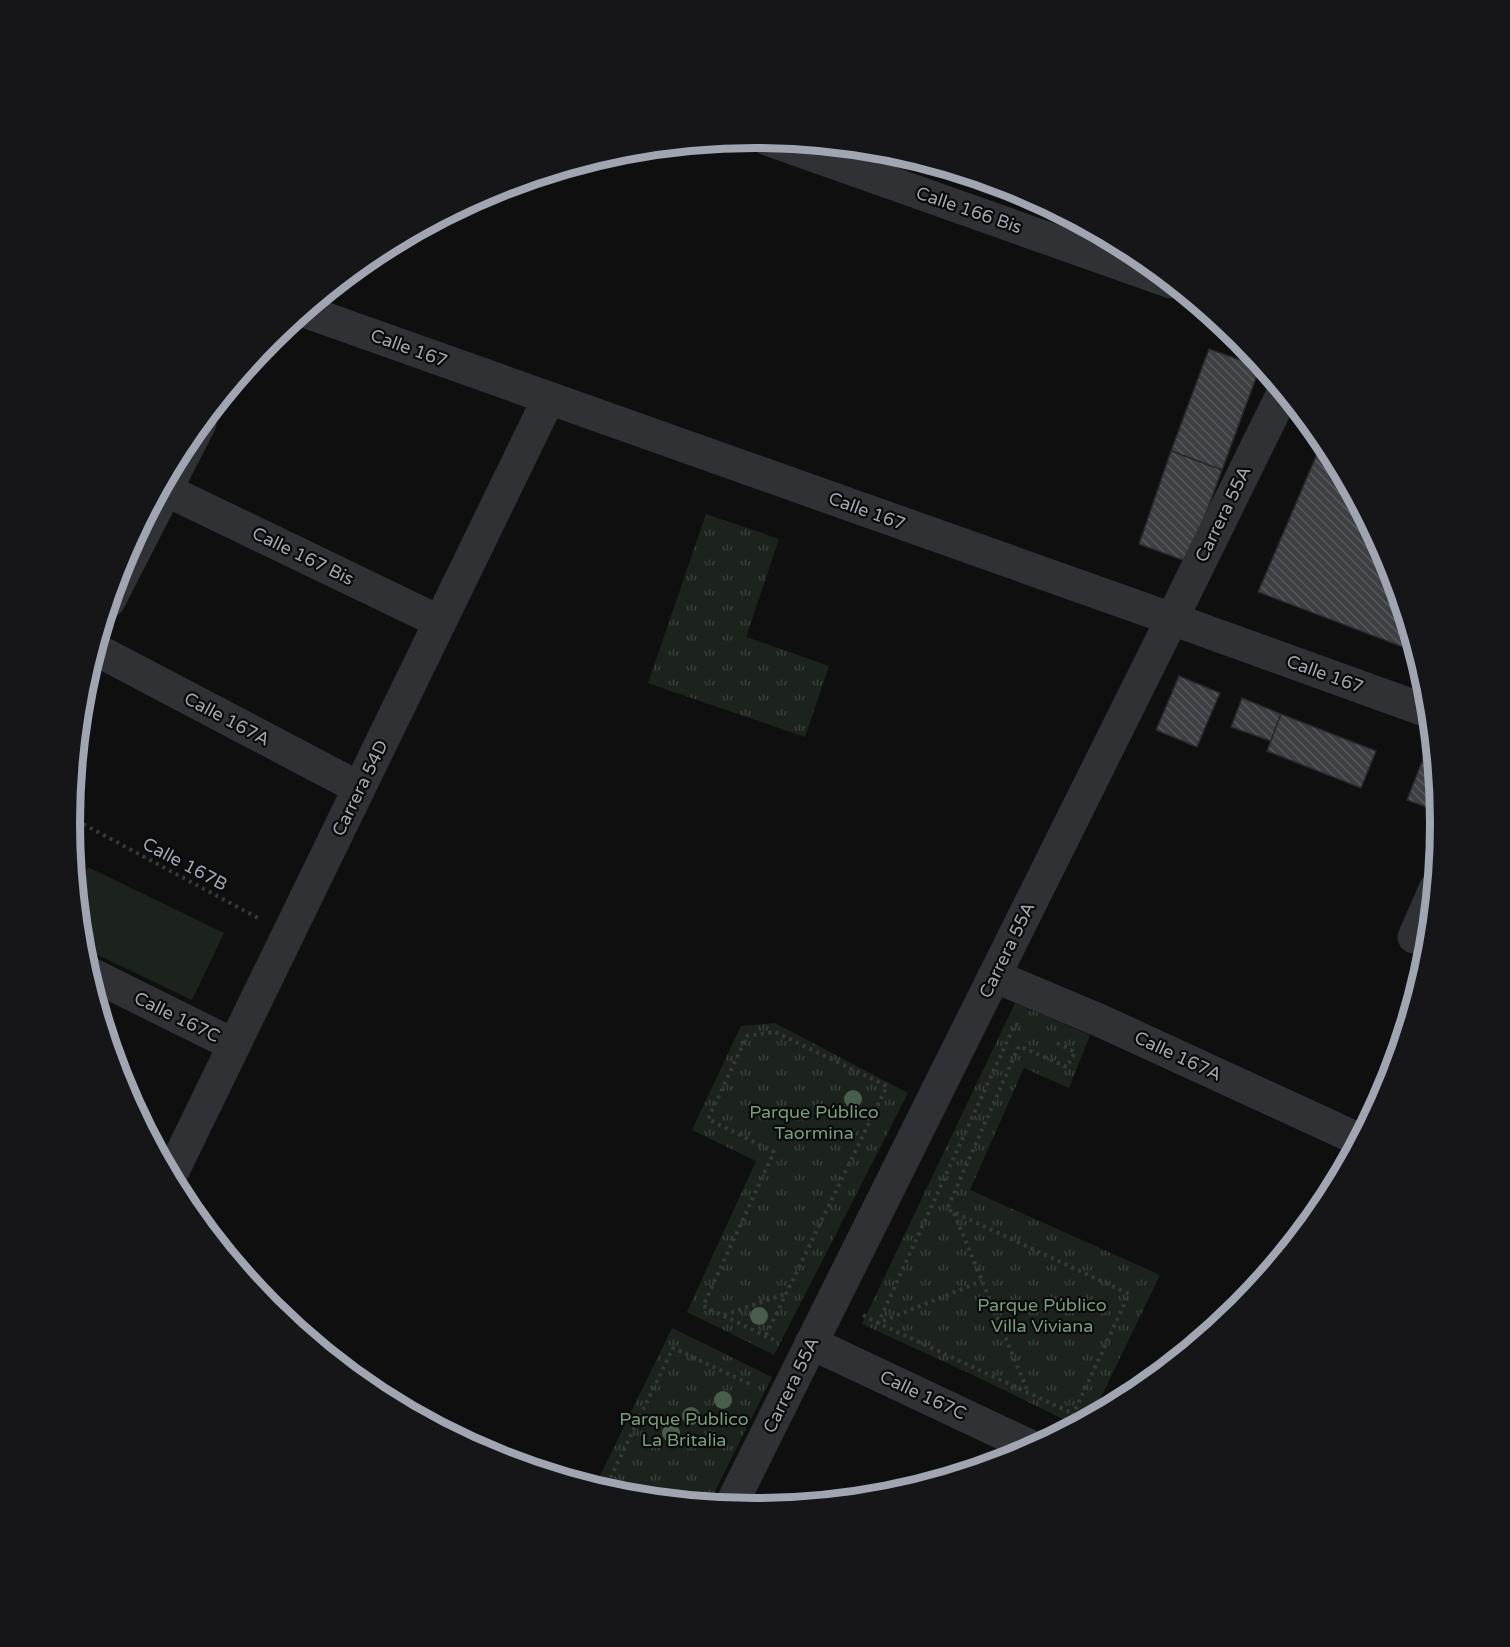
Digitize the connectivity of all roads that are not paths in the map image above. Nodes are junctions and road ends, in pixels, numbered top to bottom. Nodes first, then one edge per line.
1 (795, 149) edge
2 (1145, 273) edge
3 (312, 314) edge
4 (549, 398) junction
5 (1280, 399) edge
6 (168, 490) edge
7 (1172, 619) junction
8 (440, 622) junction
9 (102, 653) edge
10 (1421, 709) edge
11 (359, 788) junction
12 (1425, 910) edge
13 (1414, 937) dead end
14 (994, 976) junction
15 (98, 977) edge
16 (234, 1045) junction
17 (1353, 1137) edge
18 (174, 1168) edge
19 (811, 1343) junction
20 (1024, 1443) edge
21 (734, 1499) edge

1 - 2 street, Calle 166 Bis
3 - 4 street, Calle 167
4 - 7 street, Calle 167
4 - 8 street, Carrera 54D
5 - 7 street, Carrera 55A
6 - 8 street, Calle 167 Bis
7 - 10 street, Calle 167
7 - 14 street, Carrera 55A
8 - 11 street, Carrera 54D
9 - 11 street, Calle 167A
11 - 16 street, Carrera 54D
12 - 13 street
14 - 17 street, Calle 167A
14 - 19 street, Carrera 55A
15 - 16 street, Calle 167C
16 - 18 street, Carrera 54D
19 - 20 street, Calle 167C
19 - 21 street, Carrera 55A

